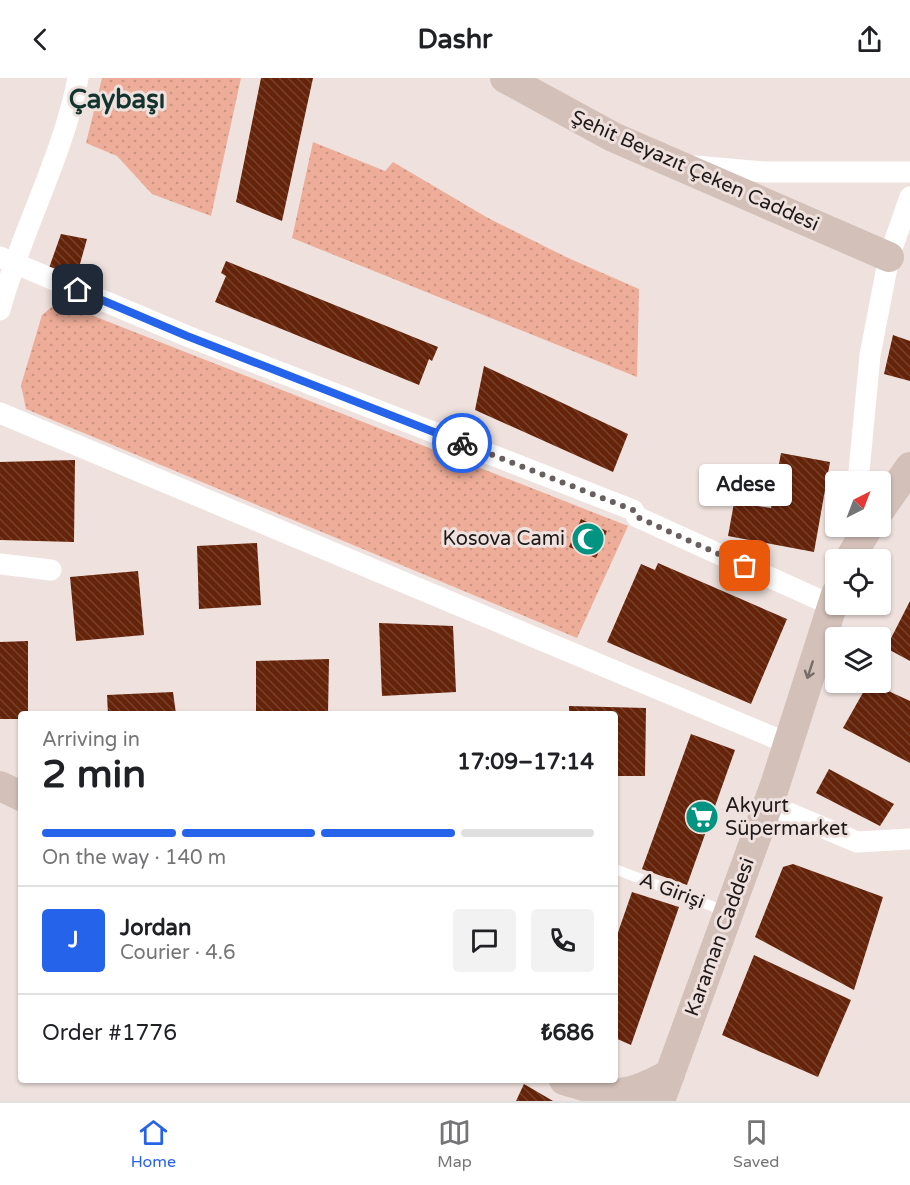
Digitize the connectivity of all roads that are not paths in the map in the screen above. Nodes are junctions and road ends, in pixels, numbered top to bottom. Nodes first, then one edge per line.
1 (78, 78) edge
2 (524, 83) edge
3 (672, 163) junction
4 (910, 172) edge
5 (910, 197) edge
6 (889, 257) junction
7 (6, 260) edge
8 (0, 310) edge
9 (0, 413) edge
10 (910, 467) edge
11 (859, 471) edge
12 (891, 494) edge
13 (0, 564) edge
14 (51, 570) dead end
15 (825, 597) edge
16 (828, 615) edge
17 (787, 743) junction
18 (0, 786) edge
19 (18, 795) edge
20 (768, 804) junction
21 (910, 839) edge
22 (618, 870) edge
23 (728, 913) junction
24 (562, 1083) edge
25 (576, 1083) edge
26 (665, 1088) edge
27 (583, 1101) edge

1 - 7 street
2 - 3 street, Şehit Beyazıt Çeken Caddesi
3 - 4 street
3 - 6 street, Şehit Beyazıt Çeken Caddesi
5 - 6 street
6 - 11 street
7 - 8 street
7 - 15 street
9 - 17 street
10 - 12 street
13 - 14 street
16 -> 17 street, Karaman Caddesi
17 - 20 street, Karaman Caddesi
18 - 19 street
20 - 21 street
20 - 23 street, Karaman Caddesi
22 - 23 lane, A Girişi
23 - 26 street, Karaman Caddesi
24 - 27 street
25 - 26 street

